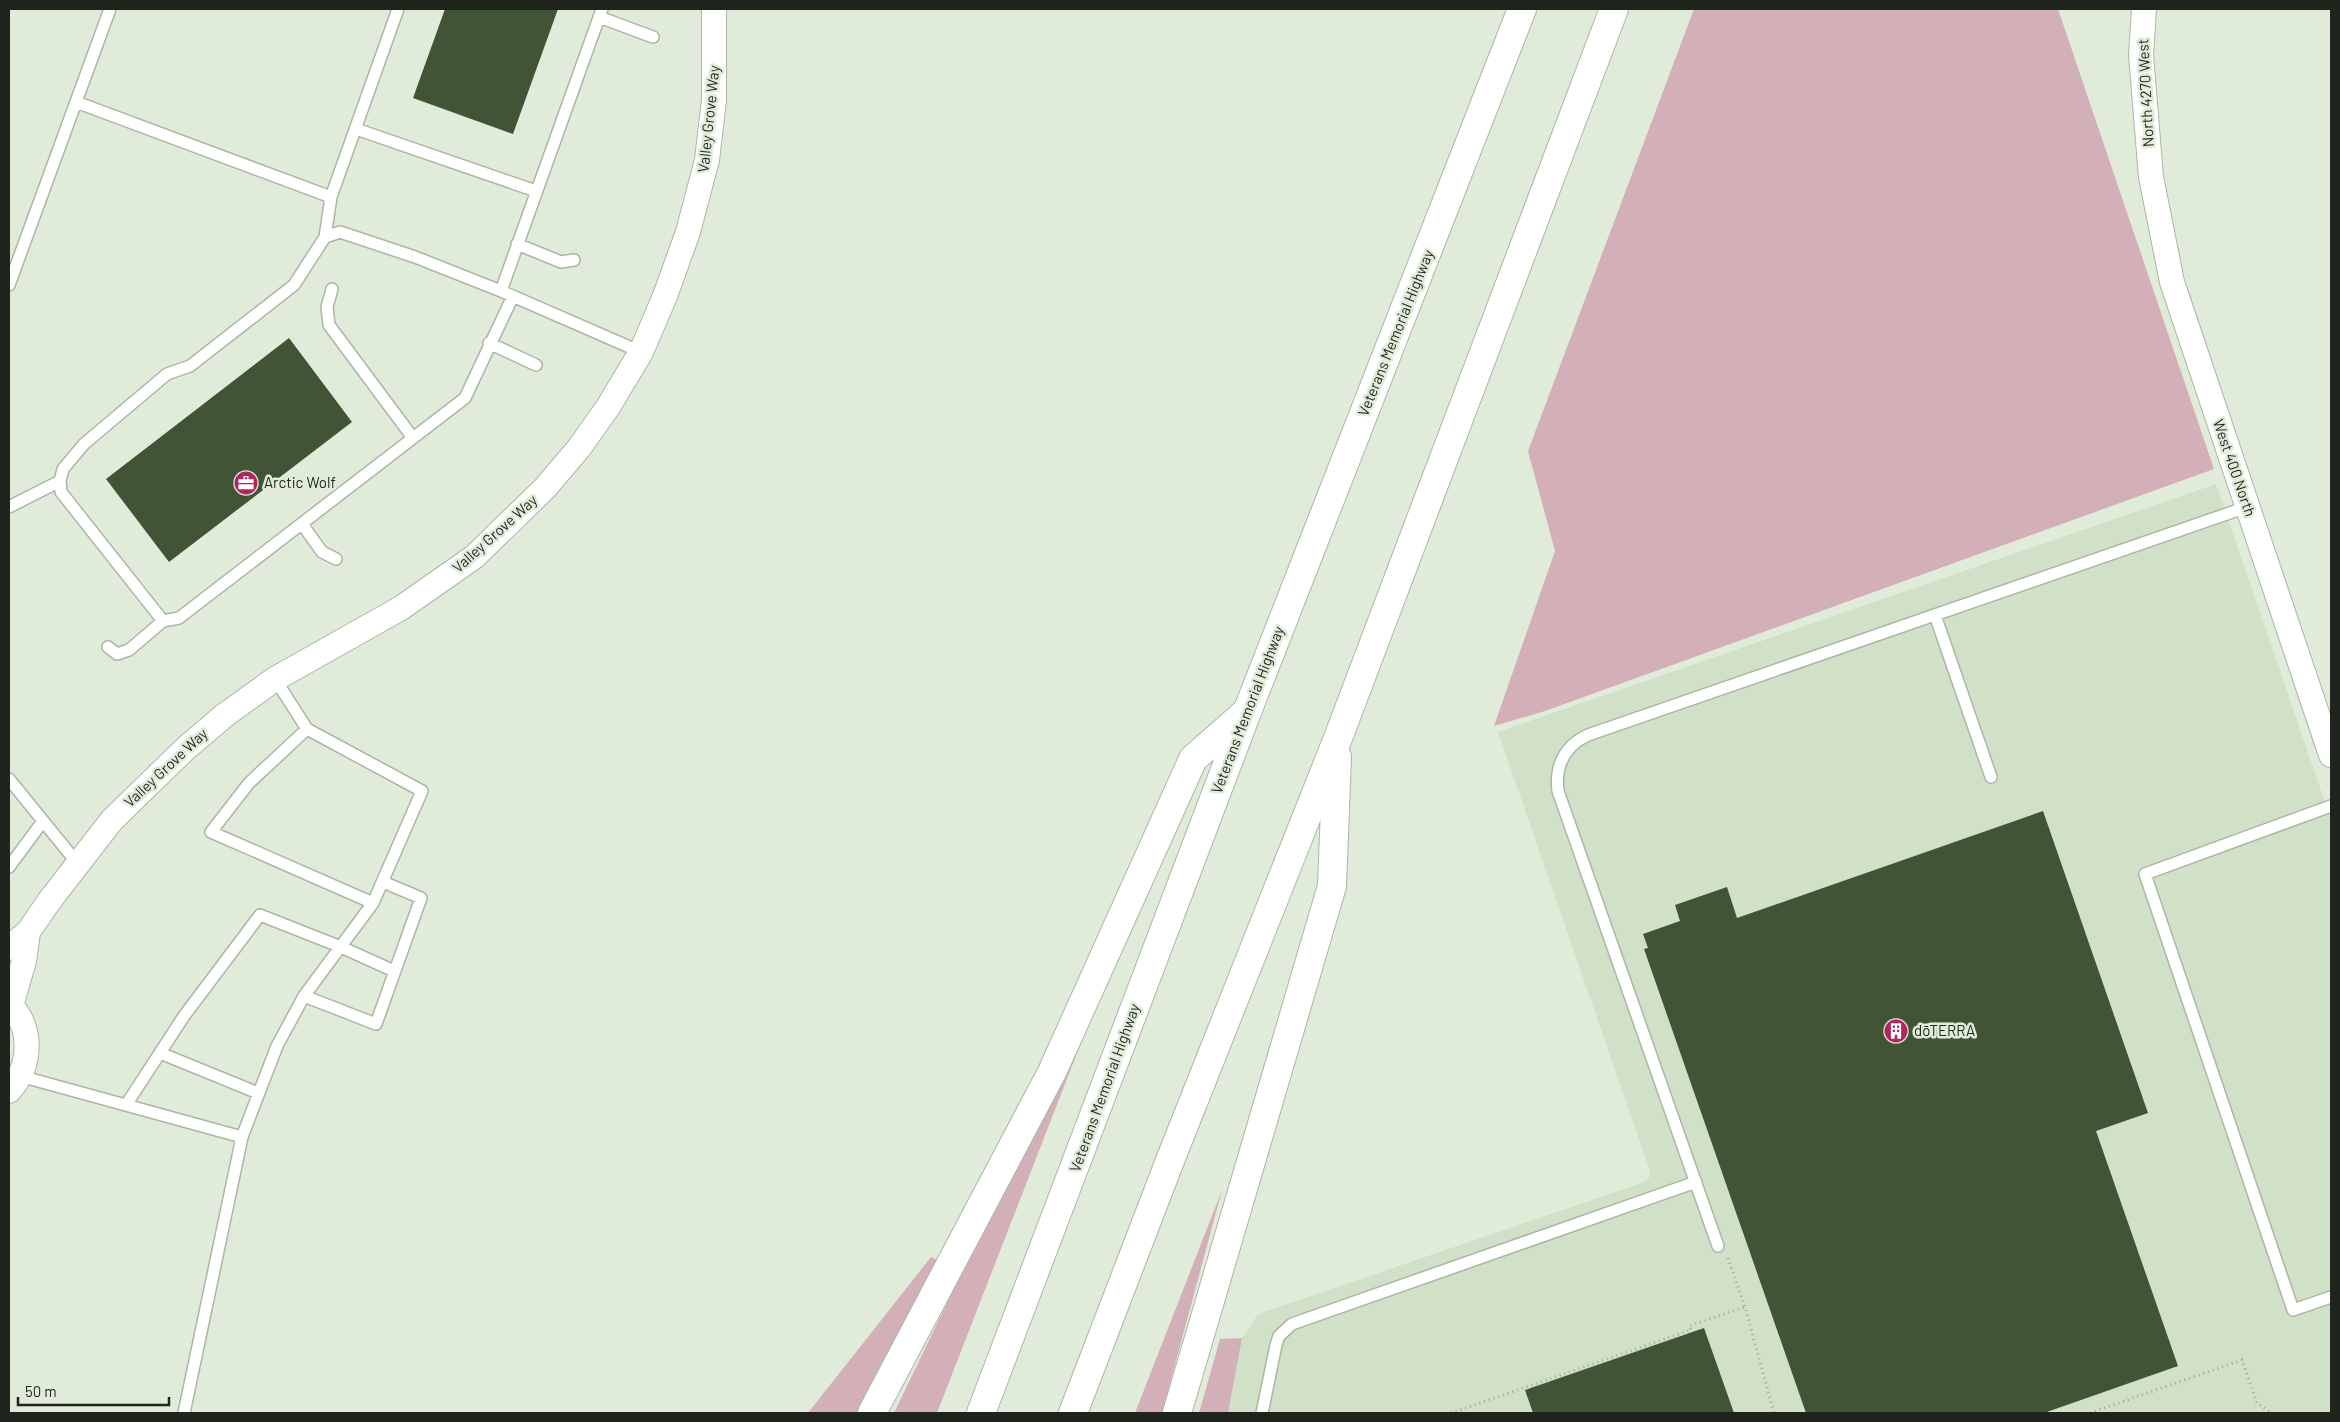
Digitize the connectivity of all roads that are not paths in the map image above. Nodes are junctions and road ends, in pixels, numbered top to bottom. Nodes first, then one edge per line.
1 (110, 9) edge
2 (398, 9) edge
3 (714, 9) edge
4 (1522, 9) edge
5 (1614, 9) edge
6 (2144, 9) edge
7 (600, 13) edge
8 (653, 37) dead end
9 (76, 102) junction
10 (356, 128) junction
11 (2151, 177) joint
12 (536, 190) junction
13 (331, 197) junction
14 (325, 237) junction
15 (517, 244) junction
16 (574, 260) dead end
17 (9, 285) edge
18 (332, 289) dead end
19 (501, 291) junction
20 (513, 296) junction
21 (490, 343) junction
22 (641, 352) junction
23 (536, 364) dead end
24 (413, 438) junction
25 (60, 481) junction
26 (9, 507) edge
27 (2247, 508) junction
28 (302, 524) junction
29 (336, 559) dead end
30 (1935, 615) junction
31 (162, 621) junction
32 (108, 647) dead end
33 (275, 680) junction
34 (1247, 712) junction
35 (307, 729) junction
36 (1338, 738) junction
37 (2331, 755) edge
38 (1991, 777) dead end
39 (9, 779) edge
40 (2331, 806) edge
41 (43, 821) junction
42 (78, 864) junction
43 (9, 867) edge
44 (382, 882) junction
45 (373, 903) junction
46 (28, 932) junction
47 (341, 947) junction
48 (9, 948) edge
49 (394, 971) junction
50 (304, 996) junction
51 (12, 1000) edge
52 (160, 1053) junction
53 (14, 1084) edge
54 (258, 1093) junction
55 (126, 1105) junction
56 (242, 1137) junction
57 (1696, 1182) junction
58 (1718, 1246) road end
59 (2331, 1297) edge
60 (184, 1413) edge
61 (872, 1413) edge
62 (982, 1413) edge
63 (1073, 1413) edge
64 (1177, 1413) edge
65 (1262, 1413) edge

1 - 9 lane
2 - 10 lane
3 - 22 street, Valley Grove Way
4 - 34 highway, Veterans Memorial Highway
5 - 36 highway
6 - 11 street, North 4270 West
7 - 8 lane
7 - 12 lane
9 - 13 lane
9 - 17 lane
10 - 12 lane
10 - 13 lane
11 - 27 street, West 400 North
12 - 15 lane
13 - 14 lane
14 - 19 lane
14 - 25 lane
15 - 16 lane
15 - 19 lane
18 - 24 lane
19 - 20 lane
20 - 21 lane
20 - 22 lane
21 - 23 lane
21 - 24 lane
22 - 33 street, Valley Grove Way
24 - 28 lane
25 - 26 lane
25 - 31 lane
27 - 30 lane
27 - 37 street, West 400 North
28 - 29 lane
28 - 31 lane
30 - 38 lane
30 - 57 lane
31 - 32 lane
33 - 35 lane
33 - 42 street, Valley Grove Way
34 - 61 highway
34 - 62 highway, Veterans Memorial Highway
35 - 44 lane
35 - 45 lane
36 - 63 highway
36 - 64 highway
39 - 41 lane
40 - 59 lane
41 - 42 lane
41 - 43 lane
42 - 46 street, Valley Grove Way
44 - 45 lane
44 - 49 lane
45 - 47 lane
46 - 48 street, Valley Grove Way
46 - 51 street, Valley Grove Way
47 - 49 lane
47 - 50 lane
47 - 52 lane
49 - 50 lane
50 - 54 lane
51 - 53 street
52 - 54 lane
52 - 55 lane
53 - 55 lane
54 - 56 lane
55 - 56 lane
56 - 60 lane
57 - 58 lane
57 - 65 lane

